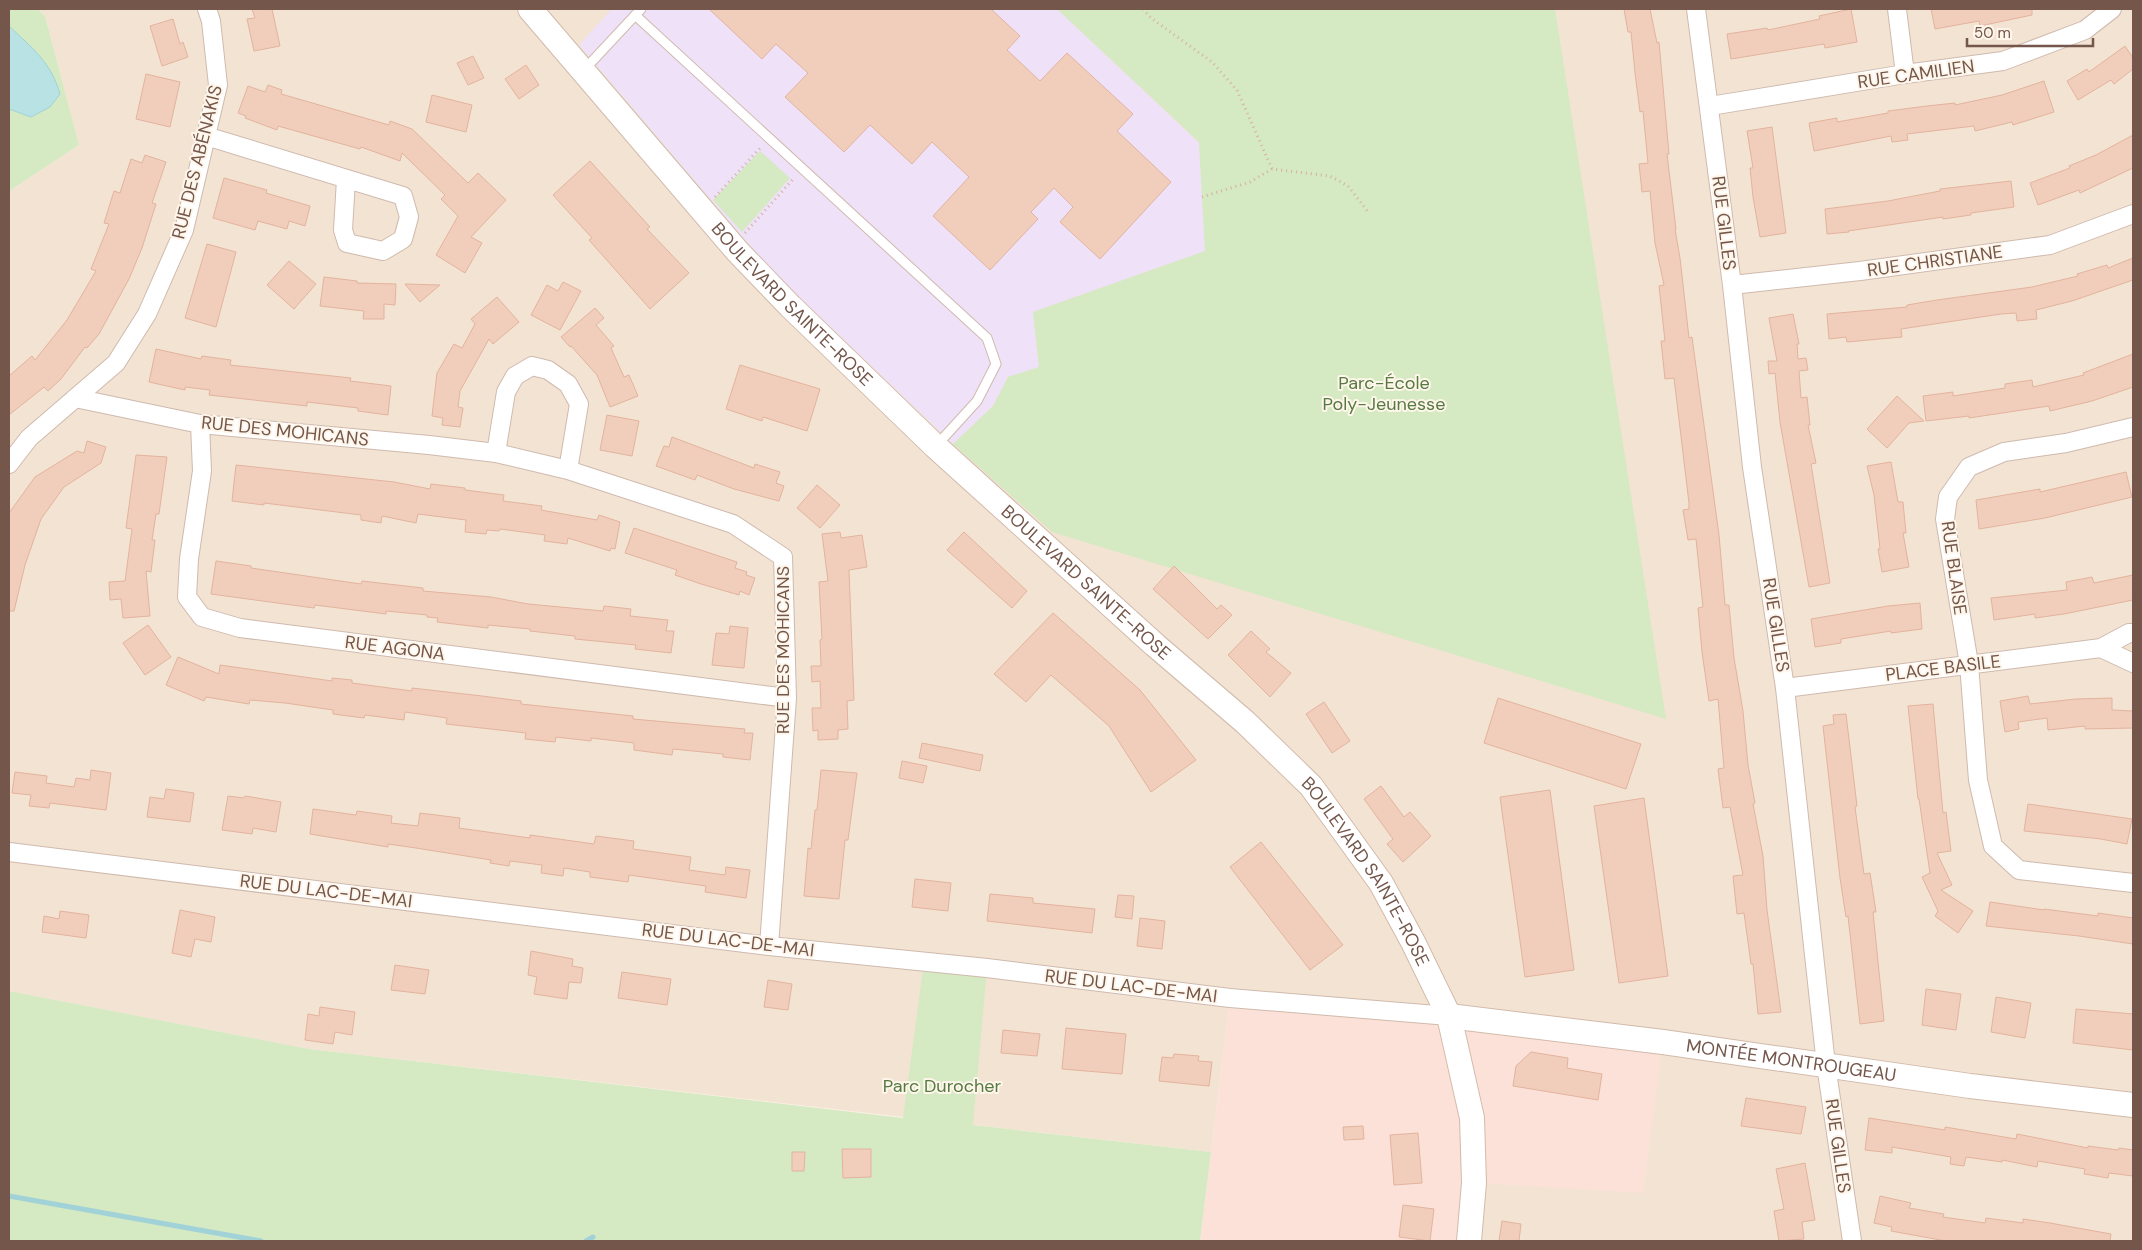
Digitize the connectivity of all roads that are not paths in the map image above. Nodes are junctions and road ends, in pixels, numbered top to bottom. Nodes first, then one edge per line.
1 (207, 9) edge
2 (530, 9) edge
3 (1696, 9) edge
4 (1897, 9) edge
5 (2112, 9) edge
6 (638, 12) edge
7 (583, 71) junction
8 (1905, 74) junction
9 (1710, 106) junction
10 (206, 136) junction
11 (346, 179) junction
12 (2133, 214) edge
13 (1732, 285) junction
14 (75, 398) junction
15 (200, 424) junction
16 (2133, 427) edge
17 (936, 446) junction
18 (496, 453) junction
19 (9, 464) edge
20 (568, 470) junction
21 (2133, 633) edge
22 (2101, 648) junction
23 (2133, 663) edge
24 (1969, 664) junction
25 (1785, 688) junction
26 (787, 698) junction
27 (9, 852) edge
28 (2133, 883) edge
29 (769, 946) junction
30 (1449, 1016) junction
31 (1826, 1065) junction
32 (2133, 1105) edge
33 (1469, 1241) edge
34 (1852, 1241) edge

1 - 10 street, RUE DES ABÉNAKIS
2 - 7 street, BOULEVARD SAINTE-ROSE
3 - 9 street, RUE GILLES
4 - 8 street
5 - 8 street, RUE CAMILIEN
6 - 7 lane
6 - 17 lane
7 - 17 street, BOULEVARD SAINTE-ROSE
8 - 9 street, RUE CAMILIEN
9 - 13 street, RUE GILLES
10 - 11 street
10 - 14 street, RUE DES ABÉNAKIS
11 - 11 street
12 - 13 street, RUE CHRISTIANE
13 - 25 street, RUE GILLES
14 - 15 street, RUE DES MOHICANS
14 - 19 street, RUE DES ABÉNAKIS
15 - 18 street, RUE DES MOHICANS
15 - 26 street, RUE AGONA
16 - 24 street, RUE BLAISE
17 - 30 street, BOULEVARD SAINTE-ROSE
18 - 20 street, RUE DES MOHICANS
18 - 20 street
20 - 26 street, RUE DES MOHICANS
21 - 22 street, PLACE BASILE
22 - 23 street
22 - 24 street, PLACE BASILE
24 - 25 street, PLACE BASILE
24 - 28 street, RUE BLAISE
25 - 31 street, RUE GILLES
26 - 29 street, RUE DES MOHICANS
27 - 29 street, RUE DU LAC-DE-MAI
29 - 30 street, RUE DU LAC-DE-MAI
30 - 31 street, MONTÉE MONTROUGEAU
30 - 33 street, BOULEVARD SAINTE-ROSE
31 - 32 street, MONTÉE MONTROUGEAU
31 - 34 street, RUE GILLES

